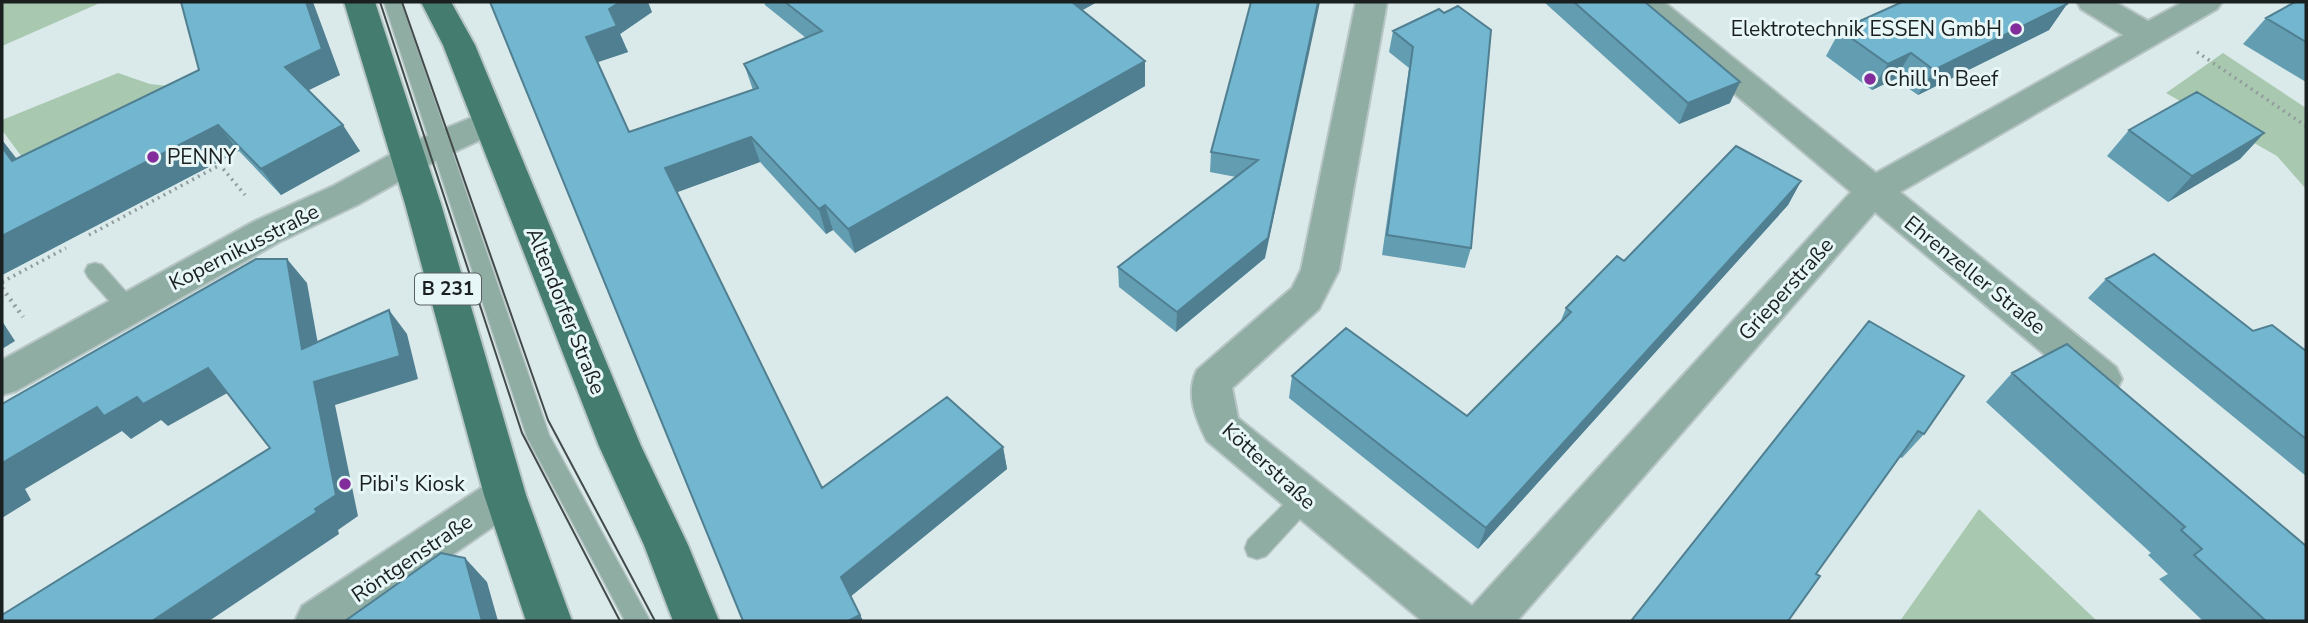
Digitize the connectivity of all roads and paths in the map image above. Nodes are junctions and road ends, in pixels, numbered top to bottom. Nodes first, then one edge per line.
1 (359, 2) edge
2 (392, 2) edge
3 (436, 2) edge
4 (1371, 2) edge
5 (1644, 2) edge
6 (2092, 2) edge
7 (2206, 2) edge
8 (2152, 32) junction
9 (490, 122) junction
10 (2306, 126) edge
11 (425, 151) junction
12 (214, 158) dead end
13 (220, 165) junction
14 (1873, 191) junction
15 (253, 203) dead end
16 (87, 236) dead end
17 (75, 243) dead end
18 (95, 271) dead end
19 (2, 282) edge
20 (2, 288) edge
21 (128, 308) junction
22 (30, 328) dead end
23 (2, 379) edge
24 (2126, 400) edge
25 (505, 495) junction
26 (1304, 499) junction
27 (1257, 548) dead end
28 (318, 621) edge
29 (549, 621) edge
30 (638, 621) edge
31 (696, 621) edge
32 (1456, 621) edge
33 (1488, 621) edge

1 - 11 main road, B 231
2 - 11 lane
3 - 9 main road, Altendorfer Straße
4 - 26 street, Kötterstraße
5 - 14 street, Ehrenzeller Straße
6 - 8 street
7 - 8 street, Grieperstraße
8 - 10 path
8 - 14 street, Grieperstraße
9 - 11 street, Kopernikusstraße
9 - 31 main road, Altendorfer Straße
11 - 21 street, Kopernikusstraße
11 - 25 main road, B 231
11 - 30 lane
12 - 13 path
13 - 15 path
13 - 16 path
14 - 24 street, Ehrenzeller Straße
14 - 33 street, Grieperstraße
17 - 19 path
18 - 21 lane
20 - 22 path
21 - 23 street, Kopernikusstraße
25 - 28 street, Röntgenstraße
25 - 29 main road, B 231
26 - 27 lane
26 - 32 street, Kötterstraße

